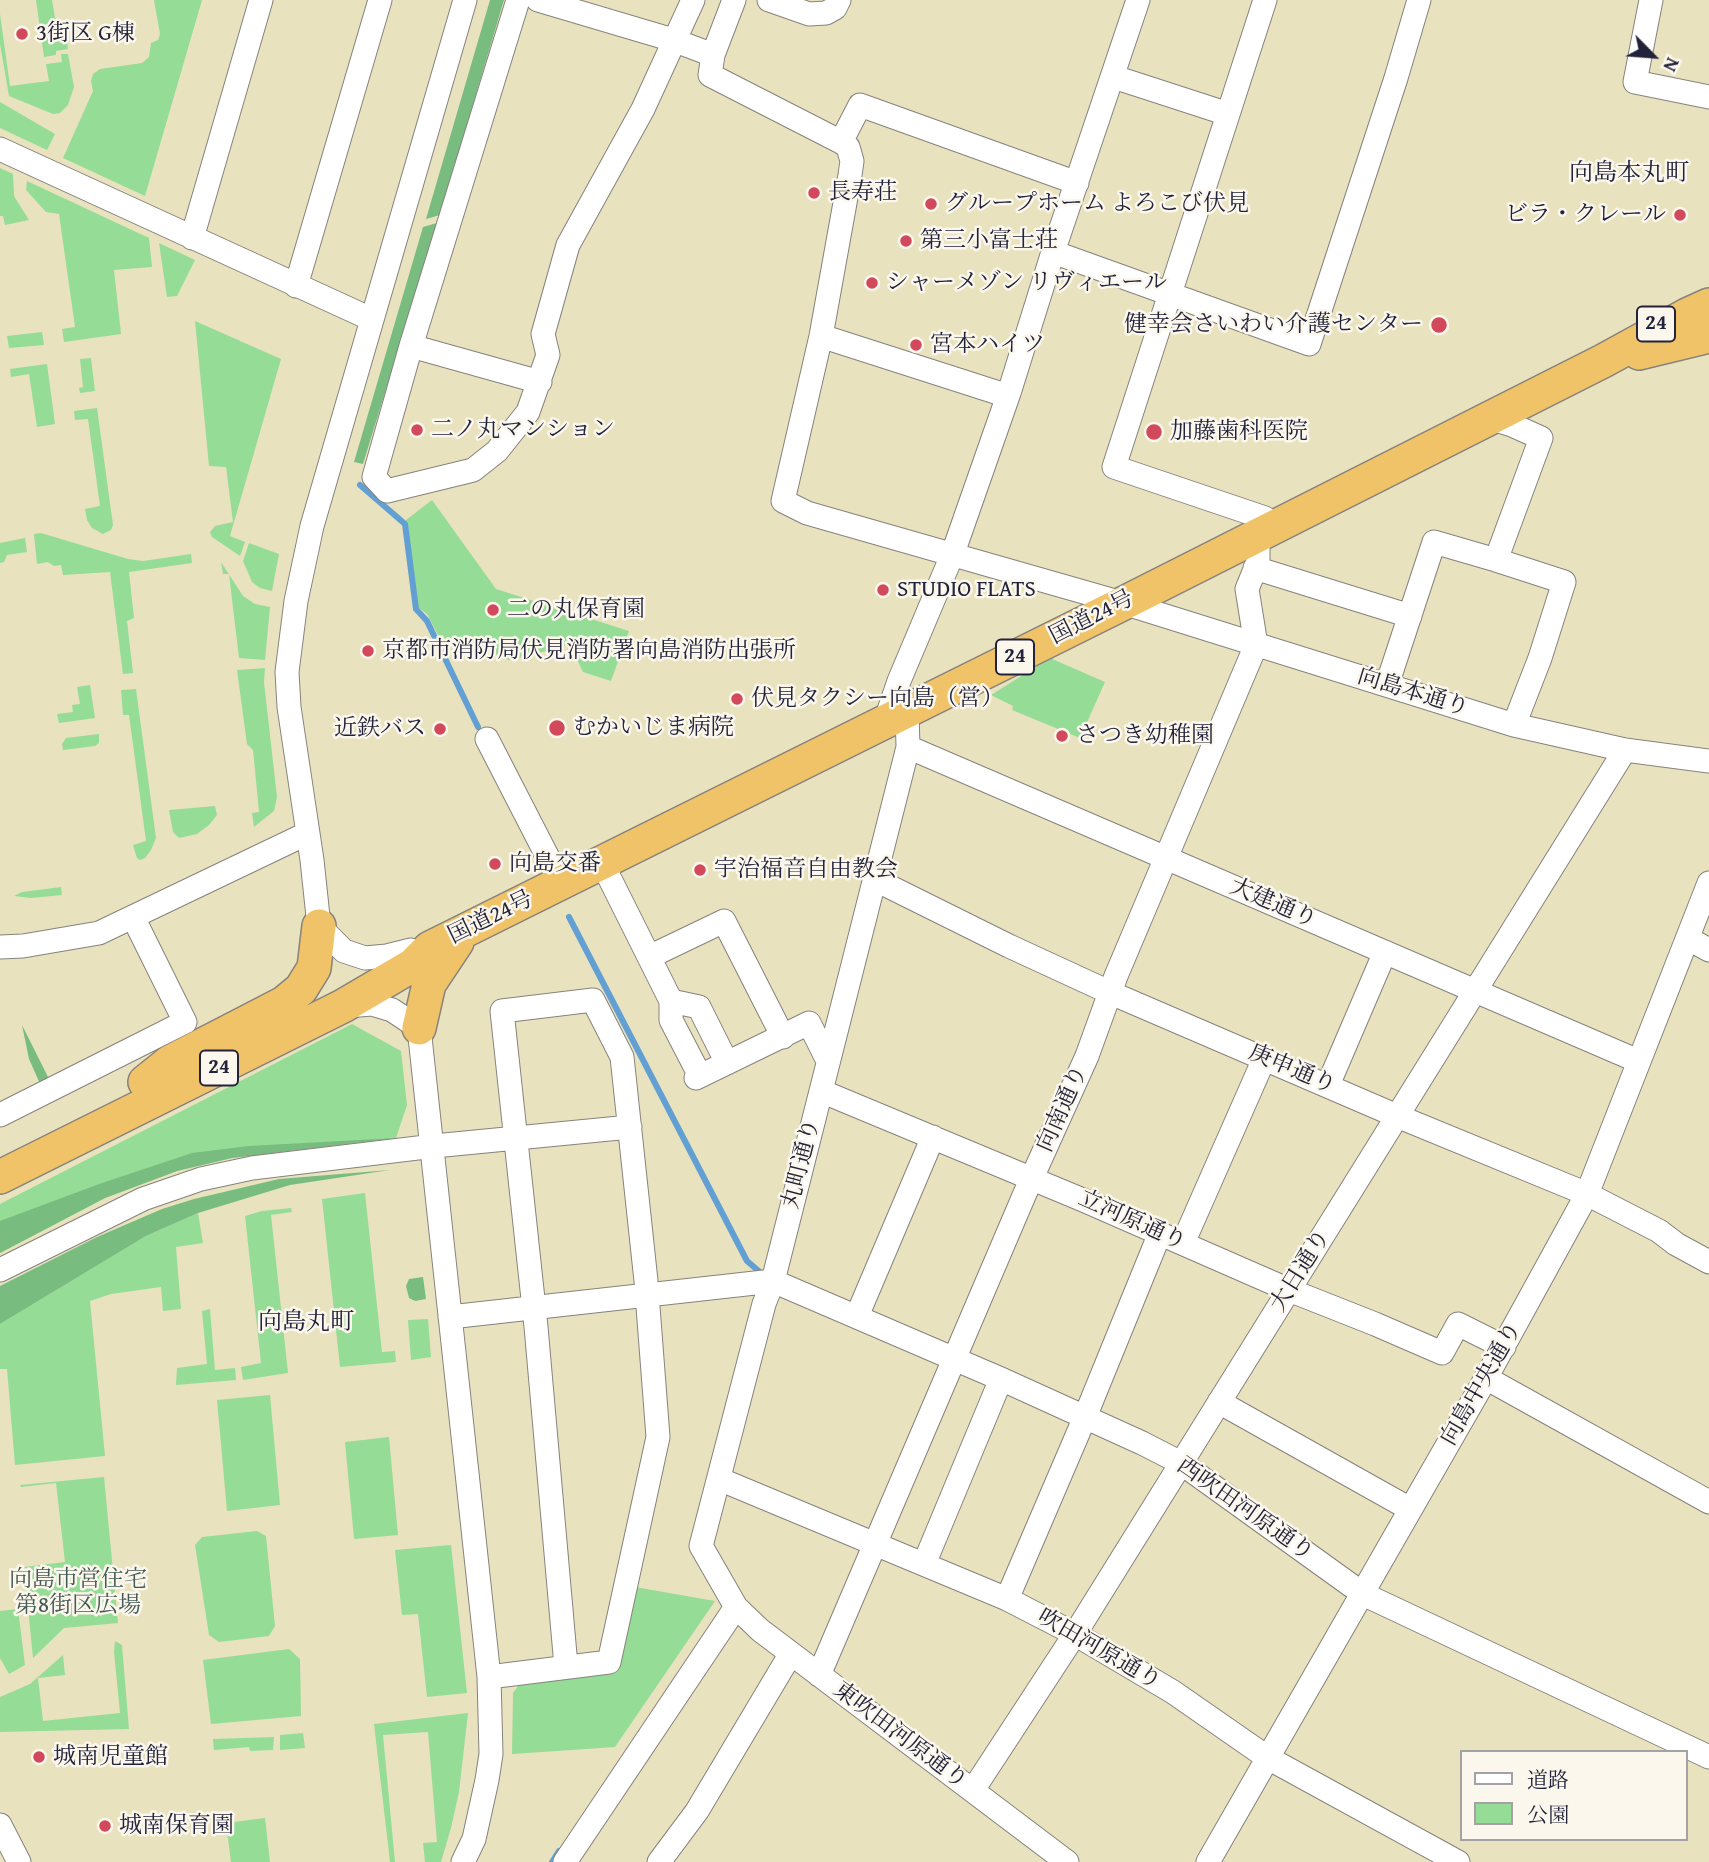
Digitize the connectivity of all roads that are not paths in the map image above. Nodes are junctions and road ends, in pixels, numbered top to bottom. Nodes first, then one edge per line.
1 (261, 0) edge
2 (380, 0) edge
3 (465, 0) edge
4 (518, 0) edge
5 (538, 0) edge
6 (693, 0) edge
7 (734, 0) edge
8 (769, 0) edge
9 (839, 0) edge
10 (1138, 0) edge
11 (1265, 0) edge
12 (1419, 0) edge
13 (1651, 0) edge
14 (673, 40) junction
15 (713, 55) junction
16 (1114, 77) junction
17 (1709, 97) edge
18 (1228, 114) junction
19 (841, 142) junction
20 (0, 149) edge
21 (1077, 183) junction
22 (192, 238) junction
23 (1053, 252) junction
24 (296, 286) junction
25 (1709, 287) edge
26 (1171, 294) junction
27 (1709, 305) edge
28 (371, 319) junction
29 (1709, 321) edge
30 (1709, 336) edge
31 (821, 337) junction
32 (411, 346) junction
33 (1603, 361) junction
34 (540, 382) junction
35 (1008, 396) junction
36 (1490, 418) junction
37 (1264, 531) junction
38 (953, 553) junction
39 (1496, 560) junction
40 (1255, 568) junction
41 (1122, 604) junction
42 (1410, 616) junction
43 (1256, 645) junction
44 (1387, 685) junction
45 (896, 716) junction
46 (1514, 724) junction
47 (487, 740) dead end
48 (908, 747) junction
49 (1625, 750) junction
50 (1709, 761) edge
51 (308, 833) junction
52 (1167, 858) junction
53 (602, 863) junction
54 (874, 880) junction
55 (561, 883) junction
56 (1709, 883) edge
57 (133, 917) junction
58 (319, 926) junction
59 (464, 931) junction
60 (1689, 939) junction
61 (0, 947) edge
62 (421, 949) junction
63 (1709, 950) edge
64 (1385, 952) junction
65 (649, 957) junction
66 (1476, 991) junction
67 (1111, 993) junction
68 (671, 1001) junction
69 (342, 1006) junction
70 (419, 1028) junction
71 (782, 1037) junction
72 (1264, 1059) junction
73 (828, 1061) junction
74 (1638, 1061) junction
75 (727, 1063) junction
76 (145, 1082) junction
77 (1328, 1085) junction
78 (821, 1091) junction
79 (0, 1115) edge
80 (1397, 1116) junction
81 (630, 1127) junction
82 (933, 1137) junction
83 (516, 1138) junction
84 (434, 1146) junction
85 (0, 1153) edge
86 (0, 1177) edge
87 (1032, 1179) junction
88 (1587, 1194) junction
89 (1160, 1233) junction
90 (1182, 1243) junction
91 (1709, 1262) edge
92 (0, 1270) edge
93 (773, 1281) junction
94 (1289, 1290) junction
95 (647, 1295) junction
96 (534, 1308) junction
97 (450, 1317) junction
98 (856, 1317) junction
99 (1504, 1347) junction
100 (955, 1359) junction
101 (1486, 1378) junction
102 (1001, 1379) junction
103 (1219, 1402) junction
104 (1086, 1417) junction
105 (1181, 1463) junction
106 (719, 1479) junction
107 (1709, 1502) edge
108 (1410, 1509) junction
109 (876, 1543) junction
110 (924, 1563) junction
111 (1363, 1594) junction
112 (1007, 1599) junction
113 (736, 1607) junction
114 (1075, 1634) junction
115 (790, 1655) junction
116 (566, 1666) junction
117 (819, 1675) junction
118 (489, 1677) junction
119 (1709, 1757) edge
120 (1268, 1758) junction
121 (973, 1790) junction
122 (0, 1825) edge
123 (19, 1862) edge
124 (463, 1862) edge
125 (565, 1862) edge
126 (659, 1862) edge
127 (1067, 1862) edge
128 (1208, 1862) edge
129 (1458, 1862) edge

1 - 22 street
2 - 24 street
3 - 28 street
4 - 32 street
5 - 14 street
6 - 14 street
7 - 15 street
8 - 9 street
10 - 16 street
11 - 18 street
12 - 26 street
13 - 17 street
14 - 15 street
14 - 34 street
15 - 19 street
16 - 18 street
16 - 21 street
18 - 26 street
19 - 21 street
19 - 31 street
20 - 22 street
21 - 23 street
22 - 24 street
23 - 26 street
23 - 35 street
24 - 28 street
25 - 33 highway, 国道24号 / 24
26 - 37 street
27 - 33 highway, 国道24号 / 24
28 - 51 street
29 - 33 highway, 国道24号 / 24
30 - 33 highway, 国道24号 / 24
31 - 35 street
31 - 38 street, 向島本通り
32 - 34 street
32 - 34 street
33 - 36 highway, 国道24号 / 24
35 - 38 street
36 - 37 highway, 国道24号 / 24
36 - 39 street
37 - 40 street
37 - 41 highway, 国道24号 / 24
38 - 41 street, 向島本通り
38 - 45 street
39 - 42 street
39 - 46 street
40 - 42 street
40 - 43 street
41 - 43 street, 向島本通り
41 - 45 highway, 国道24号 / 24
42 - 44 street
43 - 44 street, 向島本通り
43 - 52 street, 向南通り
44 - 46 street, 向島本通り
45 - 48 street, 丸町通り
45 - 53 highway, 国道24号 / 24
46 - 49 street, 向島本通り
47 - 55 street
48 - 52 street, 大建通り
48 - 54 street, 丸町通り
49 - 50 street, 向島本通り
49 - 66 street, 大日通り
51 - 57 street
51 - 58 street
52 - 64 street, 大建通り
52 - 67 street, 向南通り
53 - 55 highway, 国道24号 / 24
53 - 65 street
54 - 67 street, 庚申通り
54 - 73 street, 丸町通り
55 - 59 highway, 国道24号 / 24
56 - 60 street, 向島中央通り
57 - 61 street
57 - 79 street
58 - 62 street
58 - 76 highway, 24
59 - 62 highway, 国道24号 / 24
59 - 70 highway
60 - 63 street
60 - 74 street, 向島中央通り
62 - 69 highway, 国道24号 / 24
62 - 76 highway, 国道24号 / 24
64 - 66 street, 大建通り
64 - 77 street
65 - 68 street
65 - 71 street
66 - 74 street, 大建通り
66 - 80 street, 大日通り
67 - 72 street, 庚申通り
67 - 87 street, 向南通り
68 - 75 street
68 - 75 street
69 - 70 street
69 - 86 highway, 国道24号 / 24
70 - 84 street
71 - 73 street
71 - 75 street
72 - 77 street, 庚申通り
72 - 90 street
73 - 78 street, 丸町通り
74 - 88 street, 向島中央通り
76 - 85 highway, 国道24号 / 24
77 - 80 street, 庚申通り
78 - 82 street, 立河原通り
78 - 93 street, 丸町通り
80 - 88 street, 庚申通り
80 - 94 street, 大日通り
81 - 83 street
81 - 83 street
81 - 95 street
82 - 87 street, 立河原通り
82 - 98 street
83 - 84 street
83 - 96 street
84 - 92 street
84 - 97 street
87 - 89 street, 立河原通り
87 - 100 street, 向南通り
88 - 91 street, 庚申通り
88 - 99 street, 向島中央通り
89 - 90 street, 立河原通り
89 - 104 street
90 - 94 street, 立河原通り
93 - 95 street
93 - 98 street, 西吹田河原通り
93 - 106 street, 丸町通り
94 - 99 street, 立河原通り
94 - 103 street, 大日通り
95 - 96 street
95 - 116 street
96 - 97 street
96 - 116 street
97 - 118 street
98 - 100 street, 西吹田河原通り
99 - 101 street, 向島中央通り
100 - 102 street, 西吹田河原通り
100 - 109 street, 向南通り
101 - 107 street
101 - 108 street, 向島中央通り
102 - 104 street, 西吹田河原通り
102 - 110 street
103 - 105 street, 大日通り
103 - 108 street
104 - 105 street, 西吹田河原通り
104 - 112 street
105 - 111 street, 西吹田河原通り
105 - 114 street, 大日通り
106 - 109 street, 吹田河原通り
106 - 113 street, 丸町通り
108 - 111 street, 向島中央通り
109 - 110 street, 吹田河原通り
109 - 117 street, 向南通り
110 - 112 street, 吹田河原通り
111 - 119 street, 西吹田河原通り
111 - 120 street, 向島中央通り
112 - 114 street, 吹田河原通り
113 - 115 street, 東吹田河原通り
113 - 125 street
114 - 120 street, 吹田河原通り
114 - 121 street, 大日通り
115 - 117 street, 東吹田河原通り
115 - 126 street
116 - 118 street
117 - 121 street, 東吹田河原通り
118 - 124 street
120 - 128 street, 向島中央通り
120 - 129 street, 吹田河原通り
121 - 127 street, 東吹田河原通り
122 - 123 street

